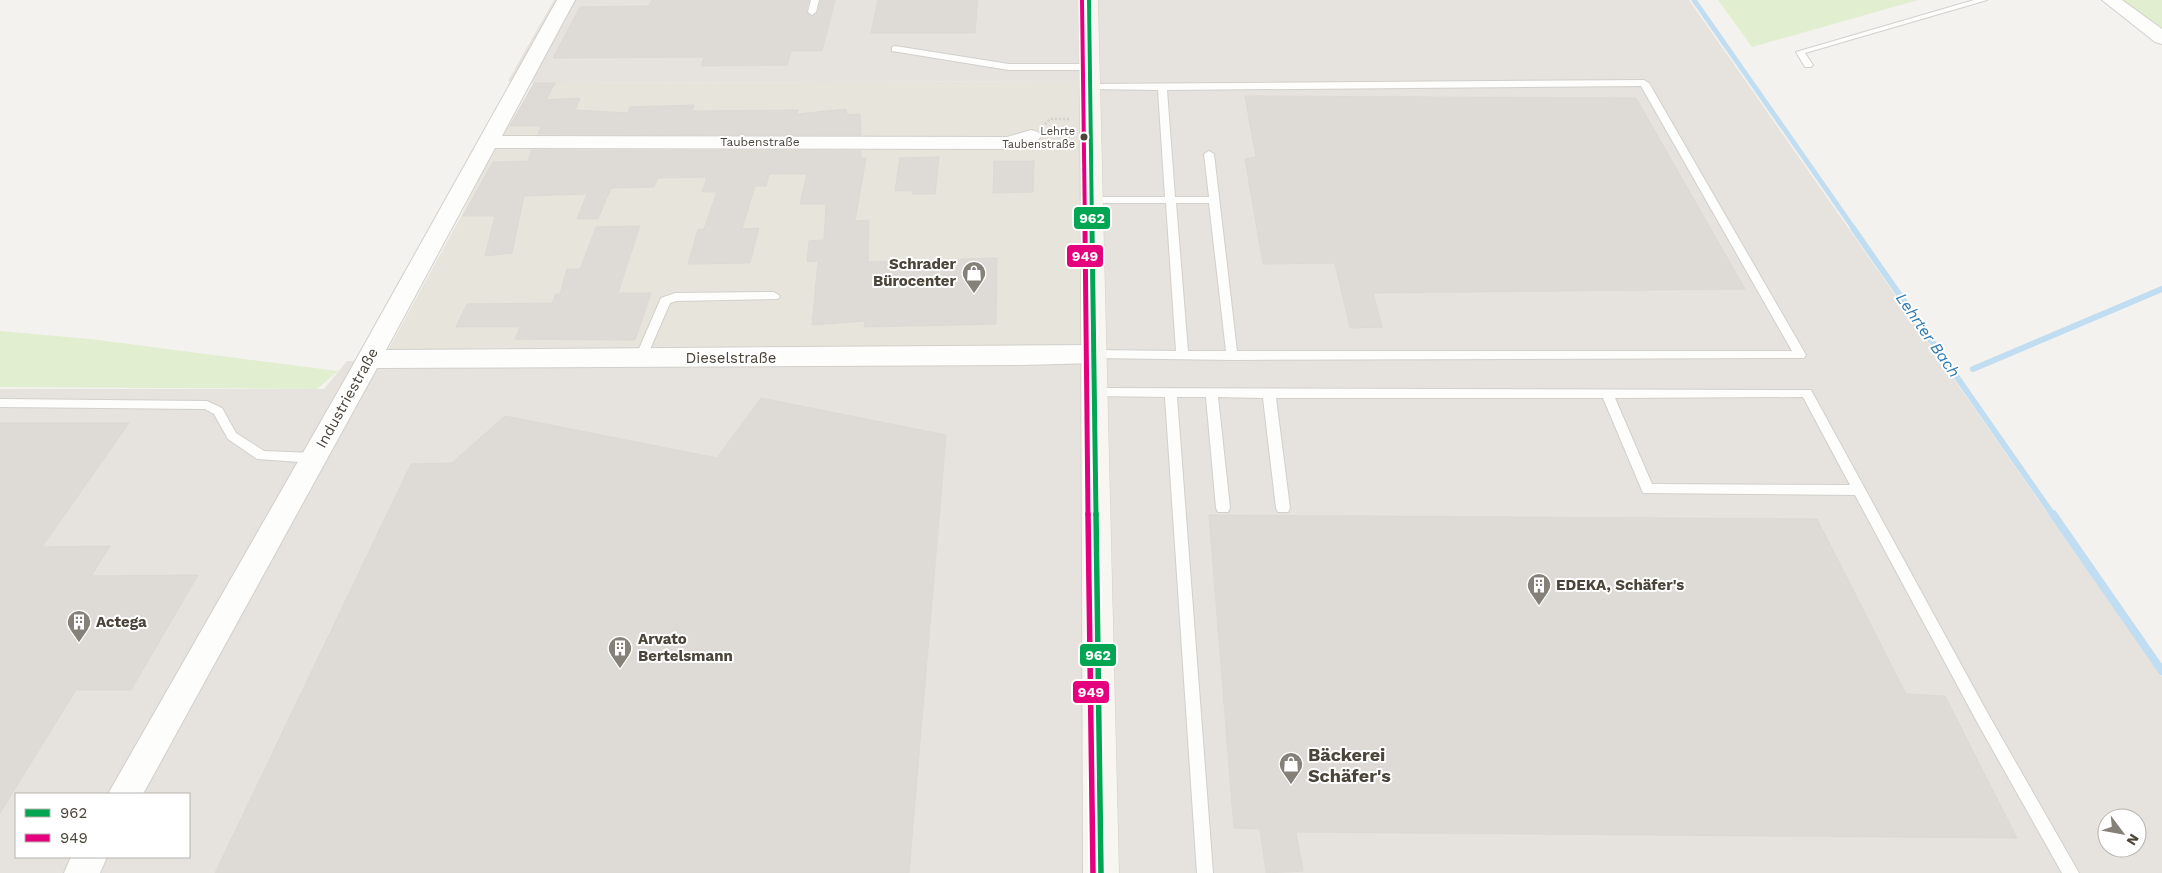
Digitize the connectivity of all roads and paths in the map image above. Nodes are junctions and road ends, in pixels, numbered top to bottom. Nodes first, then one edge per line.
1 (566, 0) edge
2 (815, 0) edge
3 (1089, 0) edge
4 (1983, 0) edge
5 (2111, 0) edge
6 (812, 12) dead end
7 (2162, 38) edge
8 (895, 49) dead end
9 (1808, 64) dead end
10 (1091, 76) junction
11 (1162, 86) junction
12 (1091, 119) junction
13 (1031, 136) joint
14 (489, 142) junction
15 (1209, 154) dead end
16 (1092, 200) junction
17 (1170, 200) junction
18 (1214, 200) junction
19 (774, 296) dead end
20 (1095, 354) junction
21 (1182, 355) junction
22 (1232, 356) junction
23 (641, 358) junction
24 (368, 359) junction
25 (1095, 392) junction
26 (1171, 393) junction
27 (1212, 394) junction
28 (1269, 394) junction
29 (1607, 394) junction
30 (0, 403) edge
31 (314, 458) junction
32 (1860, 490) junction
33 (1223, 508) dead end
34 (1283, 508) dead end
35 (126, 793) edge
36 (89, 858) edge
37 (81, 873) edge
38 (1101, 873) edge
39 (1205, 873) edge
40 (2071, 873) edge

1 - 14 street, Industriestraße
2 - 6 lane
3 - 10 street
4 - 9 lane
5 - 7 street
8 - 10 lane
10 - 11 lane
10 - 12 street
11 - 17 lane
11 - 22 lane
12 - 13 path
12 - 16 street
13 - 14 street, Taubenstraße
14 - 24 street, Industriestraße
15 - 18 lane
16 - 17 lane
16 - 20 street
17 - 18 lane
17 - 21 lane
18 - 22 lane
19 - 23 lane
20 - 21 lane
20 - 23 street, Dieselstraße
20 - 25 street
21 - 22 lane
23 - 24 street, Dieselstraße
24 - 31 street, Industriestraße
25 - 26 lane
25 - 38 street
26 - 27 lane
26 - 39 lane
27 - 28 lane
27 - 33 lane
28 - 29 lane
28 - 34 lane
29 - 32 lane
29 - 32 lane
30 - 31 lane
31 - 35 street, Industriestraße
32 - 40 lane
36 - 37 street

